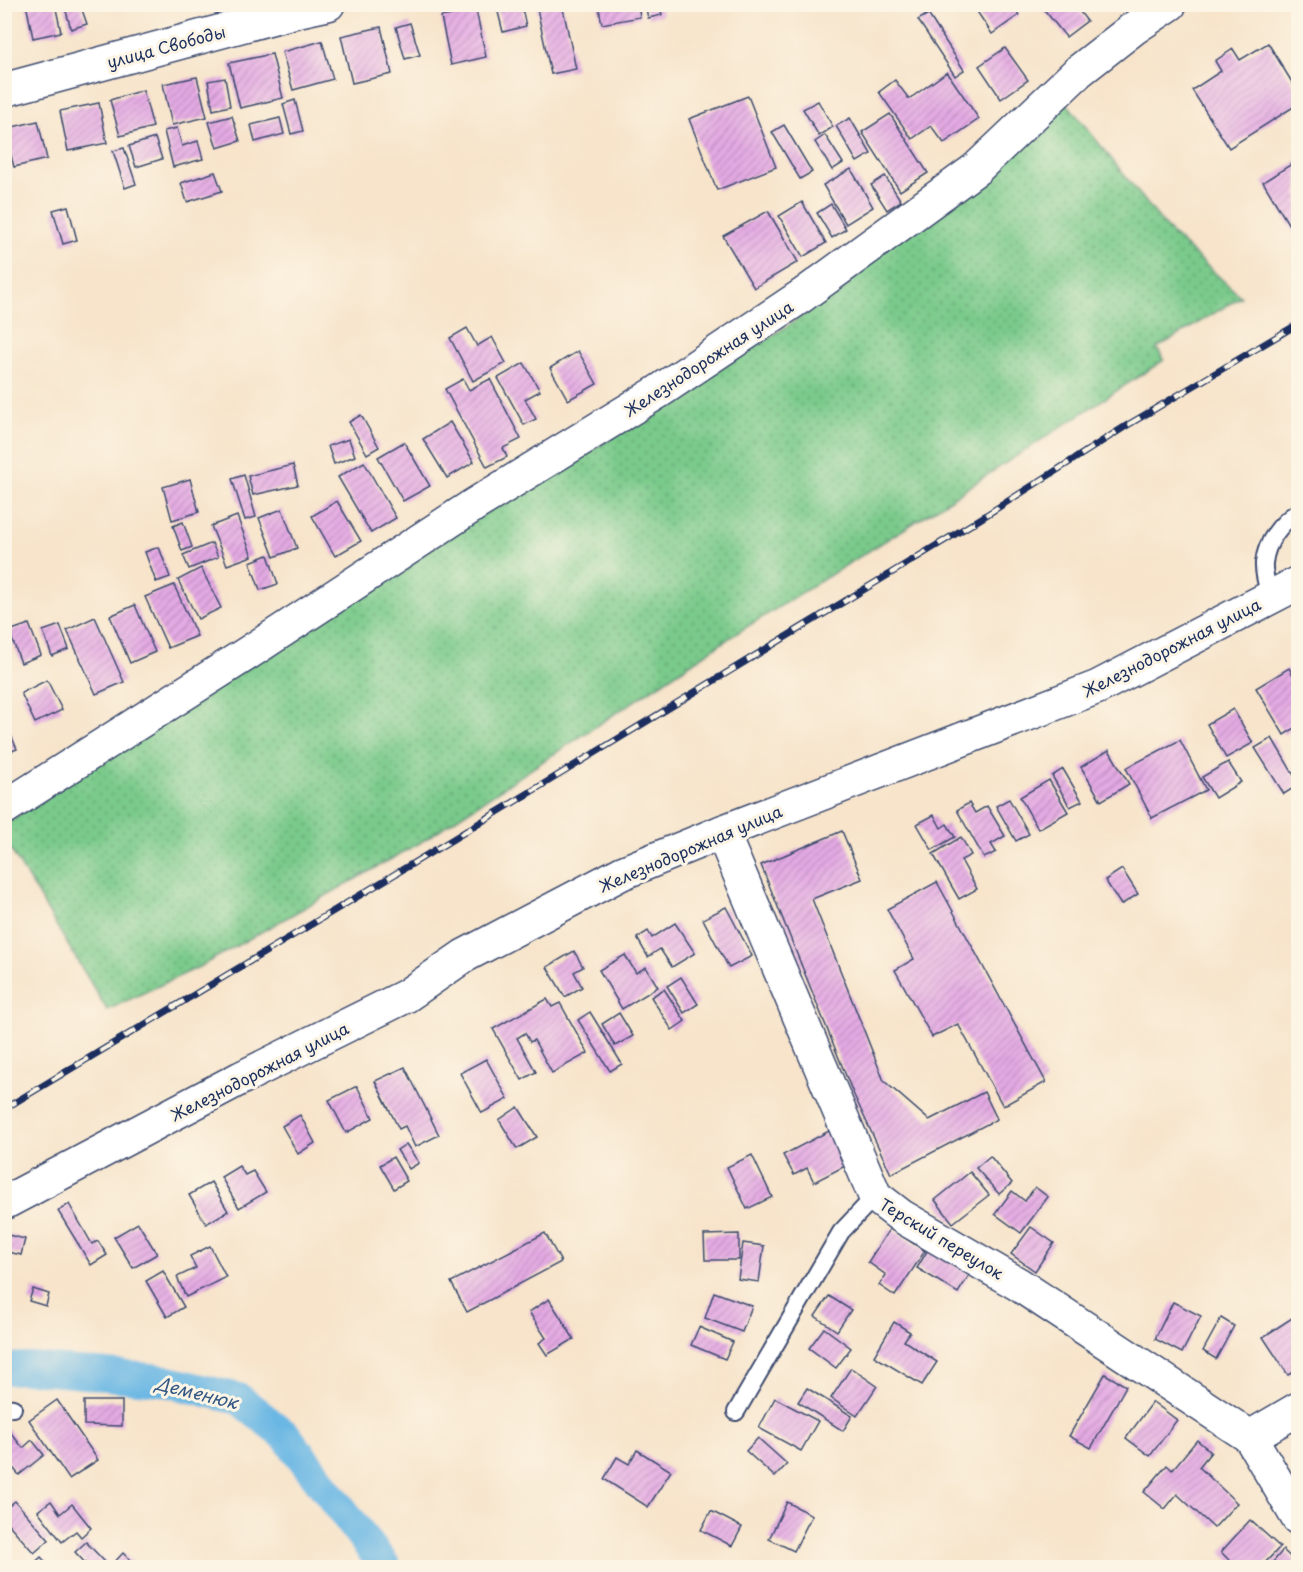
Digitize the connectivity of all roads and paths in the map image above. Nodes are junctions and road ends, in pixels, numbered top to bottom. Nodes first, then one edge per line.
1 (328, 4) edge
2 (1170, 4) edge
3 (4, 90) edge
4 (1299, 512) edge
5 (1299, 583) edge
6 (1270, 598) junction
7 (4, 808) edge
8 (722, 832) junction
9 (875, 1197) junction
10 (4, 1203) edge
11 (1299, 1409) edge
12 (735, 1412) dead end
13 (1250, 1437) junction
14 (1299, 1518) edge

1 - 3 street, улица Свободы
2 - 7 street, Железнодорожная улица
4 - 6 lane
5 - 6 street, Железнодорожная улица
6 - 8 street, Железнодорожная улица
8 - 9 street, Терский переулок
8 - 10 street, Железнодорожная улица
9 - 12 lane
9 - 13 street, Терский переулок
11 - 13 street
13 - 14 street

